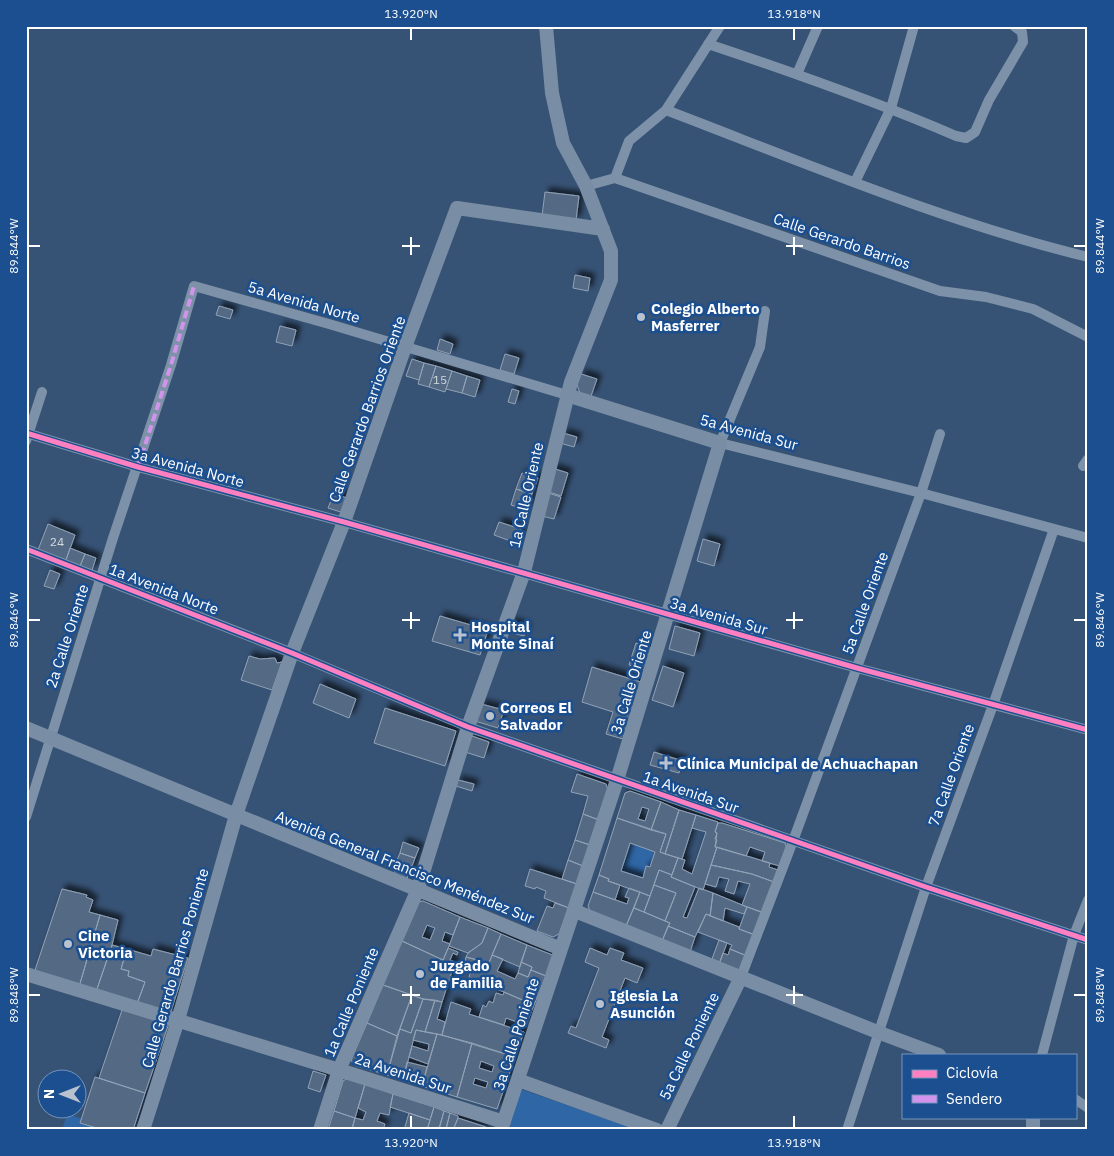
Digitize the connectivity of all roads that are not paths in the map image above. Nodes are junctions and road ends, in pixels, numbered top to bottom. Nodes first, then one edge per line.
1 (546, 26) edge
2 (720, 26) edge
3 (818, 26) edge
4 (914, 26) edge
5 (1014, 26) edge
6 (708, 44) junction
7 (797, 74) junction
8 (891, 108) junction
9 (666, 110) junction
10 (615, 178) junction
11 (855, 182) junction
12 (586, 186) junction
13 (603, 229) junction
14 (1088, 257) edge
15 (194, 286) joint
16 (765, 311) dead end
17 (1088, 337) edge
18 (405, 347) junction
19 (42, 392) dead end
20 (567, 395) junction
21 (940, 434) dead end
22 (27, 436) edge
23 (720, 443) junction
24 (138, 467) junction
25 (921, 493) junction
26 (344, 522) junction
27 (1054, 529) junction
28 (1088, 538) edge
29 (26, 549) edge
30 (524, 572) junction
31 (102, 578) junction
32 (669, 615) junction
33 (292, 653) junction
34 (857, 668) junction
35 (994, 705) junction
36 (468, 727) junction
37 (26, 728) edge
38 (1088, 730) edge
39 (51, 738) junction
40 (617, 780) junction
41 (236, 815) junction
42 (26, 817) edge
43 (794, 841) junction
44 (926, 887) junction
45 (418, 889) junction
46 (1088, 900) edge
47 (575, 911) junction
48 (1074, 935) junction
49 (1088, 940) edge
50 (561, 949) junction
51 (26, 974) edge
52 (740, 977) junction
53 (178, 1020) junction
54 (880, 1033) junction
55 (936, 1054) edge
56 (1042, 1054) edge
57 (339, 1070) junction
58 (518, 1080) junction
59 (1076, 1100) edge
60 (1088, 1108) edge
61 (502, 1126) edge
62 (143, 1130) edge
63 (320, 1130) edge
64 (657, 1130) edge
65 (667, 1130) edge
66 (848, 1130) edge

1 - 12 street
2 - 6 street
3 - 7 street
4 - 8 street
5 - 8 street
6 - 7 street
6 - 9 street
7 - 8 street
8 - 11 street
9 - 10 street
9 - 11 street
10 - 12 street
10 - 17 street, Calle Gerardo Barrios
11 - 14 street
12 - 13 street
13 - 18 street, Calle Gerardo Barrios Oriente
13 - 20 street, 1a Calle Oriente
15 - 18 street, 5a Avenida Norte
15 - 24 street, 2a Calle Oriente
16 - 23 street, 3a Calle Oriente
18 - 20 street, 5a Avenida Sur
18 - 26 street, Calle Gerardo Barrios Oriente
19 - 22 street
20 - 23 street, 5a Avenida Sur
20 - 30 street, 1a Calle Oriente
21 - 25 street, 5a Calle Oriente
22 - 24 street, 3a Avenida Norte
23 - 25 street, 5a Avenida Sur
23 - 32 street, 3a Calle Oriente
24 - 26 street, 3a Avenida Norte
24 - 31 street, 2a Calle Oriente
25 - 27 street, 5a Avenida Sur
25 - 34 street, 5a Calle Oriente
26 - 30 street, 3a Avenida Sur
26 - 33 street, Calle Gerardo Barrios Oriente
27 - 28 street, 5a Avenida Sur
27 - 35 street, 7a Calle Oriente
29 - 31 street, 1a Avenida Norte
30 - 32 street, 3a Avenida Sur
30 - 36 street, 1a Calle Oriente
31 - 33 street, 1a Avenida Norte
31 - 39 street, 2a Calle Oriente
32 - 34 street, 3a Avenida Sur
32 - 40 street, 3a Calle Oriente
33 - 36 street, 1a Avenida Sur
33 - 41 street, Calle Gerardo Barrios Oriente
34 - 35 street, 3a Avenida Sur
34 - 43 street, 5a Calle Oriente
35 - 38 street, 3a Avenida Sur
35 - 44 street, 7a Calle Oriente
36 - 40 street, 1a Avenida Sur
36 - 45 street, 1a Calle Oriente
37 - 39 street, Avenida General Francisco Menéndez Sur
39 - 41 street, Avenida General Francisco Menéndez Sur
39 - 42 street, 2a Calle Oriente
40 - 43 street, 1a Avenida Sur
40 - 47 street, 3a Calle Oriente
41 - 45 street, Avenida General Francisco Menéndez Sur
41 - 53 street, Calle Gerardo Barrios Poniente
43 - 44 street, 1a Avenida Sur
43 - 52 street, 5a Calle Oriente
44 - 48 street, 1a Avenida Sur
44 - 54 street, 7a Calle Oriente
45 - 50 street, Avenida General Francisco Menéndez Sur
45 - 57 street, 1a Calle Poniente
46 - 48 street
47 - 50 street, 3a Calle Oriente
47 - 52 street
48 - 49 street, 1a Avenida Sur
48 - 56 street
50 - 58 street, 3a Calle Poniente
51 - 53 street, 2a Avenida Sur
52 - 54 street
52 - 65 street, 5a Calle Poniente
53 - 57 street, 2a Avenida Sur
53 - 62 street, Calle Gerardo Barrios Poniente
54 - 55 street
54 - 66 street, 7a Calle Oriente
57 - 61 street, 2a Avenida Sur
57 - 63 street, 1a Calle Poniente
58 - 61 street, 3a Calle Poniente
58 - 64 street
59 - 60 street

